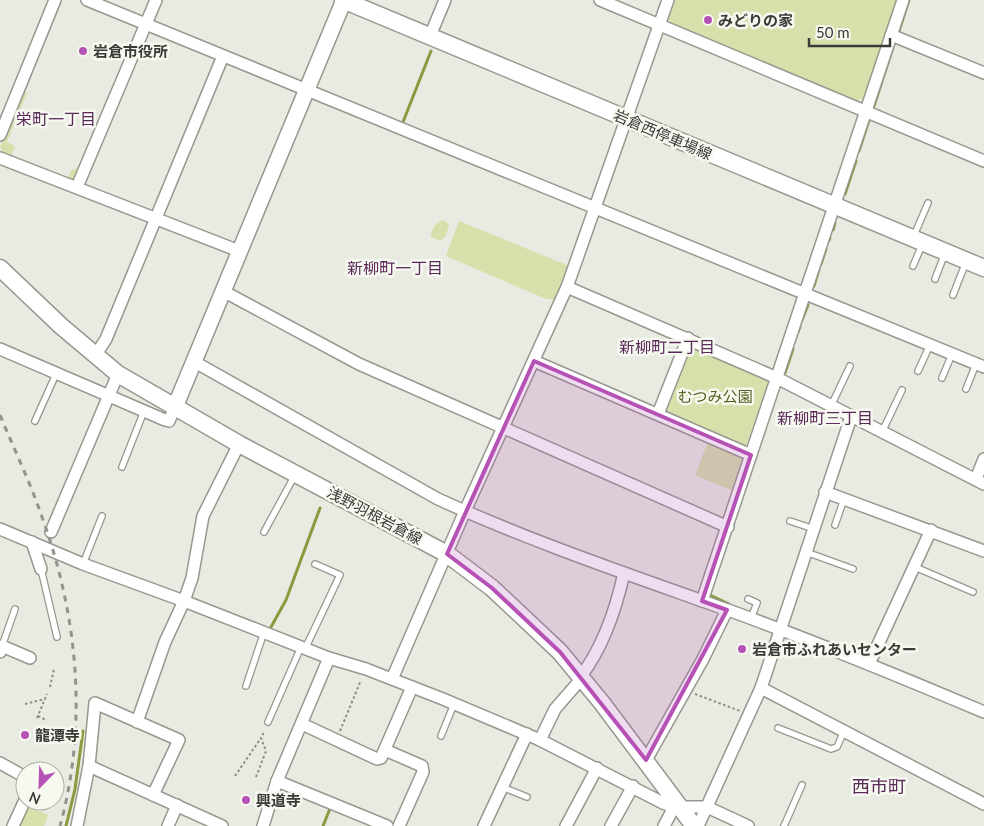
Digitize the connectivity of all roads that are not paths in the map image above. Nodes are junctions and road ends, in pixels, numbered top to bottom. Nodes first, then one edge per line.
1 (56, 0) edge
2 (87, 0) edge
3 (156, 0) edge
4 (343, 0) edge
5 (445, 0) edge
6 (600, 0) edge
7 (668, 0) edge
8 (903, 0) edge
9 (146, 24) junction
10 (660, 25) junction
11 (891, 35) junction
12 (430, 36) junction
13 (223, 56) junction
14 (984, 73) edge
15 (306, 90) junction
16 (866, 111) junction
17 (627, 118) junction
18 (0, 135) edge
19 (0, 158) edge
20 (984, 161) edge
21 (77, 188) junction
22 (928, 203) dead end
23 (835, 205) junction
24 (596, 208) junction
25 (156, 217) junction
26 (918, 240) junction
27 (239, 251) junction
28 (946, 252) junction
29 (967, 261) junction
30 (913, 266) dead end
31 (0, 268) edge
32 (984, 268) edge
33 (934, 279) dead end
34 (567, 287) junction
35 (223, 290) junction
36 (805, 294) junction
37 (953, 295) dead end
38 (688, 338) junction
39 (930, 345) junction
40 (0, 349) edge
41 (952, 354) junction
42 (95, 356) junction
43 (193, 361) junction
44 (534, 361) junction
45 (850, 366) dead end
46 (980, 366) edge
47 (918, 371) dead end
48 (56, 374) junction
49 (118, 374) junction
50 (778, 378) junction
51 (942, 378) dead end
52 (966, 389) dead end
53 (902, 390) dead end
54 (109, 396) junction
55 (831, 406) junction
56 (175, 407) junction
57 (144, 411) junction
58 (658, 414) junction
59 (851, 417) junction
60 (34, 421) dead end
61 (504, 427) junction
62 (882, 432) junction
63 (240, 444) junction
64 (751, 455) junction
65 (984, 459) edge
66 (122, 467) dead end
67 (296, 473) junction
68 (980, 482) edge
69 (825, 492) junction
70 (844, 499) junction
71 (465, 511) junction
72 (102, 516) dead end
73 (790, 521) dead end
74 (836, 525) dead end
75 (728, 527) junction
76 (0, 529) edge
77 (814, 529) junction
78 (931, 530) junction
79 (51, 532) dead end
80 (264, 532) dead end
81 (32, 542) junction
82 (984, 551) edge
83 (806, 552) junction
84 (447, 554) junction
85 (83, 564) junction
86 (315, 564) dead end
87 (915, 567) junction
88 (853, 568) dead end
89 (41, 569) joint
90 (624, 572) junction
91 (973, 592) dead end
92 (748, 599) dead end
93 (184, 601) junction
94 (702, 601) junction
95 (14, 609) dead end
96 (727, 610) junction
97 (751, 618) junction
98 (781, 629) junction
99 (264, 632) junction
100 (57, 636) dead end
101 (303, 648) junction
102 (1, 649) edge
103 (30, 658) dead end
104 (328, 658) junction
105 (870, 664) junction
106 (581, 677) junction
107 (392, 679) junction
108 (246, 686) dead end
109 (412, 687) junction
110 (761, 688) junction
111 (454, 704) junction
112 (984, 712) edge
113 (137, 722) junction
114 (268, 722) dead end
115 (302, 724) junction
116 (778, 728) dead end
117 (844, 731) junction
118 (527, 734) junction
119 (441, 736) dead end
120 (540, 740) junction
121 (385, 750) junction
122 (646, 760) junction
123 (0, 763) edge
124 (89, 766) junction
125 (597, 768) junction
126 (15, 771) edge
127 (277, 781) junction
128 (802, 785) dead end
129 (633, 786) junction
130 (502, 787) junction
131 (153, 795) junction
132 (527, 798) dead end
133 (984, 804) edge
134 (177, 806) junction
135 (677, 807) junction
136 (707, 807) junction
137 (20, 811) edge
138 (13, 826) edge
139 (77, 826) edge
140 (168, 826) edge
141 (222, 826) edge
142 (263, 826) edge
143 (387, 826) edge
144 (399, 826) edge
145 (484, 826) edge
146 (566, 826) edge
147 (611, 826) edge
148 (664, 826) edge
149 (694, 826) edge
150 (698, 826) edge
151 (748, 826) edge
152 (784, 826) edge

1 - 18 street
2 - 9 street
3 - 9 street
4 - 12 main road, 岩倉西停車場線
4 - 15 street
5 - 12 street
6 - 10 street
7 - 10 street
8 - 11 street
9 - 13 street
9 - 21 street
10 - 16 street
10 - 17 street
11 - 14 street
11 - 16 street
12 - 17 main road, 岩倉西停車場線
13 - 15 street
13 - 25 street
15 - 24 street
15 - 27 street
16 - 20 street
16 - 23 street
17 - 23 main road, 岩倉西停車場線
17 - 24 street
19 - 21 street
21 - 25 street
22 - 26 lane
23 - 26 main road, 岩倉西停車場線
23 - 36 street
24 - 34 street
24 - 36 street
25 - 27 street
25 - 42 street
26 - 28 main road, 岩倉西停車場線
26 - 30 lane
27 - 35 street
28 - 29 main road, 岩倉西停車場線
28 - 33 lane
29 - 32 main road, 岩倉西停車場線
29 - 37 lane
31 - 42 main road, 浅野羽根岩倉線
34 - 38 street
34 - 44 street
35 - 43 street
35 - 61 street
36 - 39 street
36 - 50 street
38 - 50 street
38 - 58 street
39 - 41 street
39 - 47 lane
40 - 48 street
41 - 46 street
41 - 51 lane
42 - 49 main road, 浅野羽根岩倉線
43 - 56 street
43 - 71 street
44 - 58 street
44 - 61 street
45 - 55 lane
46 - 52 lane
48 - 54 street
48 - 60 lane
49 - 54 street
49 - 56 main road, 浅野羽根岩倉線
50 - 55 street
50 - 64 street
53 - 62 lane
54 - 57 street
54 - 79 street
55 - 59 street
56 - 57 street
56 - 63 main road, 浅野羽根岩倉線
57 - 66 lane
58 - 64 street
59 - 62 street
59 - 69 street
61 - 71 street
61 - 75 street
62 - 68 street
63 - 67 main road, 浅野羽根岩倉線
63 - 93 street
64 - 75 street
65 - 68 street
67 - 80 lane
67 - 84 main road, 浅野羽根岩倉線
69 - 70 street
69 - 77 street
70 - 74 lane
70 - 78 street
71 - 84 street
71 - 90 street
72 - 85 lane
73 - 77 lane
75 - 94 street
76 - 81 street
77 - 83 street
78 - 82 street
78 - 87 street
81 - 85 street
81 - 89 street
83 - 88 lane
83 - 98 street
84 - 106 main road, 浅野羽根岩倉線
84 - 107 street
85 - 93 street
86 - 101 lane
87 - 91 lane
87 - 105 street
89 - 100 lane
90 - 94 street
90 - 106 street
92 - 97 lane
93 - 99 street
93 - 113 street
94 - 96 street
95 - 102 lane
96 - 97 street
96 - 122 street
97 - 98 street
98 - 105 street
98 - 110 street
99 - 101 street
99 - 108 lane
101 - 104 street
101 - 114 lane
102 - 103 street
104 - 107 street
104 - 115 street
105 - 112 street
106 - 120 street
106 - 122 main road, 浅野羽根岩倉線
107 - 109 street
109 - 111 street
109 - 121 street
110 - 117 street
110 - 136 street
111 - 118 street
111 - 119 lane
113 - 124 street
113 - 131 street
115 - 121 street
115 - 127 street
116 - 117 lane
117 - 133 street
118 - 120 street
118 - 130 street
120 - 125 street
121 - 144 street
122 - 135 main road, 浅野羽根岩倉線
123 - 126 street
124 - 131 street
124 - 139 street
125 - 129 street
125 - 146 street
127 - 142 street
127 - 143 street
128 - 152 lane
129 - 135 street
129 - 147 street
130 - 132 lane
130 - 145 street
131 - 134 street
134 - 140 street
134 - 141 street
135 - 136 street
135 - 148 street
135 - 149 main road, 浅野羽根岩倉線
136 - 150 street
136 - 151 street
137 - 138 street

